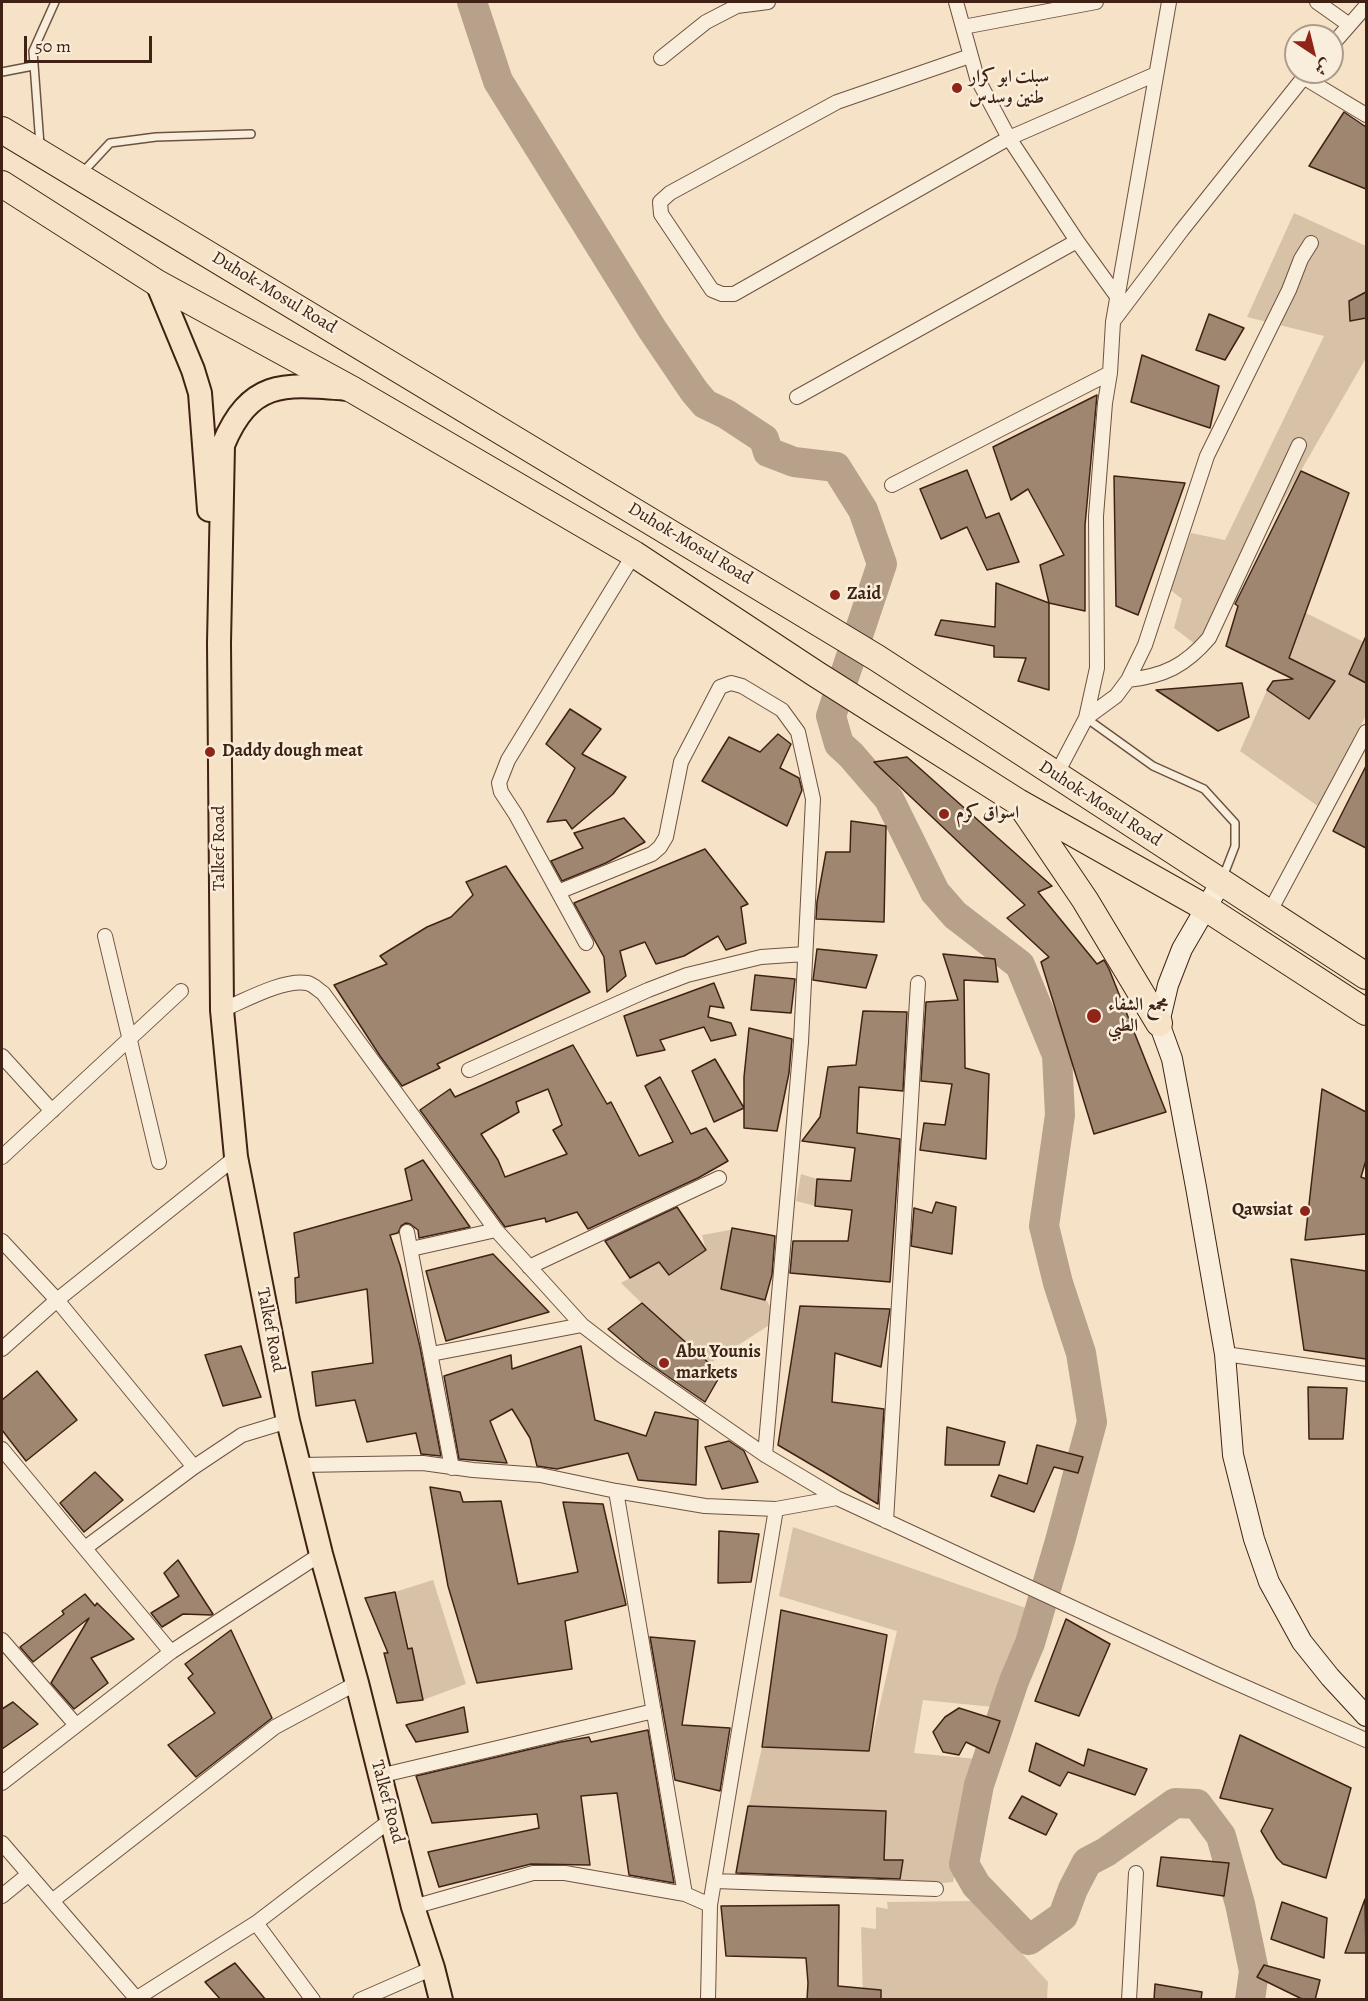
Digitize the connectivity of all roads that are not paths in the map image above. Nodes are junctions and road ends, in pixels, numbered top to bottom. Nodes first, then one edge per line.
1 (55, 2) edge
2 (768, 2) edge
3 (956, 2) edge
4 (1096, 2) edge
5 (1169, 2) edge
6 (1317, 2) edge
7 (1366, 6) edge
8 (1348, 24) junction
9 (963, 27) junction
10 (1344, 29) edge
11 (970, 56) junction
12 (661, 58) dead end
13 (33, 66) junction
14 (2, 72) edge
15 (1156, 74) junction
16 (1298, 84) edge
17 (1318, 84) edge
18 (1366, 116) edge
19 (2, 130) edge
20 (251, 134) dead end
21 (1009, 138) junction
22 (41, 153) junction
23 (80, 176) junction
24 (2, 184) edge
25 (1077, 241) junction
26 (1311, 243) dead end
27 (157, 283) junction
28 (1116, 295) junction
29 (1113, 322) junction
30 (1110, 373) junction
31 (353, 390) junction
32 (797, 397) dead end
33 (1299, 445) dead end
34 (892, 485) dead end
35 (634, 554) junction
36 (219, 643) junction
37 (1128, 680) junction
38 (1086, 718) junction
39 (1366, 732) edge
40 (1056, 776) junction
41 (1018, 802) junction
42 (1221, 882) junction
43 (558, 892) junction
44 (1206, 908) junction
45 (1269, 913) junction
46 (105, 936) dead end
47 (586, 943) dead end
48 (805, 954) junction
49 (1366, 974) edge
50 (918, 983) dead end
51 (181, 991) dead end
52 (222, 1010) junction
53 (1366, 1012) edge
54 (1159, 1023) junction
55 (130, 1039) junction
56 (2, 1056) edge
57 (469, 1070) dead end
58 (52, 1111) junction
59 (2, 1157) edge
60 (236, 1157) junction
61 (159, 1162) dead end
62 (719, 1179) dead end
63 (496, 1230) junction
64 (407, 1232) dead end
65 (2, 1241) edge
66 (411, 1249) junction
67 (529, 1267) junction
68 (57, 1300) junction
69 (582, 1325) junction
70 (2, 1349) edge
71 (430, 1354) junction
72 (1225, 1354) junction
73 (1366, 1374) edge
74 (288, 1421) junction
75 (2, 1449) edge
76 (765, 1455) junction
77 (300, 1465) junction
78 (194, 1467) junction
79 (452, 1468) junction
80 (616, 1491) junction
81 (837, 1498) junction
82 (776, 1509) junction
83 (886, 1521) junction
84 (85, 1548) junction
85 (321, 1554) junction
86 (2, 1640) edge
87 (171, 1652) junction
88 (357, 1683) junction
89 (654, 1711) junction
90 (1366, 1716) edge
91 (75, 1725) junction
92 (1366, 1740) edge
93 (379, 1776) junction
94 (2, 1783) edge
95 (392, 1819) junction
96 (2, 1843) edge
97 (1136, 1873) dead end
98 (28, 1874) junction
99 (715, 1881) junction
100 (936, 1889) dead end
101 (685, 1894) junction
102 (2, 1896) edge
103 (52, 1901) junction
104 (710, 1905) junction
105 (413, 1907) junction
106 (256, 1923) junction
107 (433, 1968) junction
108 (135, 1999) edge
109 (313, 2000) edge
110 (360, 2000) edge
111 (441, 2000) edge
112 (708, 2000) edge
113 (1130, 2000) edge

1 - 13 lane
2 - 12 street
3 - 9 street
4 - 9 street
5 - 15 street
6 - 8 street
7 - 8 street
8 - 10 street
9 - 11 street
11 - 21 street
11 - 21 street
13 - 14 lane
13 - 22 lane
15 - 21 street
15 - 28 street
16 - 29 street
17 - 18 street
19 - 22 highway, Duhok-Mosul Road
20 - 23 lane
21 - 25 street
22 - 23 highway, Duhok-Mosul Road
23 - 40 highway, Duhok-Mosul Road
24 - 27 highway, Duhok-Mosul Road
25 - 28 street
25 - 32 street
26 - 37 street
27 - 31 highway, Duhok-Mosul Road
27 - 36 main road
28 - 29 street
29 - 30 street
30 - 34 street
30 - 38 street
31 - 35 highway, Duhok-Mosul Road
31 - 36 main road
33 - 37 street
35 - 41 highway, Duhok-Mosul Road
35 - 43 street
36 - 52 main road, Talkef Road
37 - 38 street
38 - 40 street
38 - 42 lane
39 - 45 street
40 - 42 highway, Duhok-Mosul Road
41 - 44 highway, Duhok-Mosul Road
41 - 54 highway
42 - 44 main road
42 - 45 highway, Duhok-Mosul Road
43 - 47 street
43 - 48 street
44 - 53 highway
44 - 54 main road
45 - 49 highway, Duhok-Mosul Road
46 - 55 street
48 - 57 street
48 - 76 street
50 - 83 street
51 - 55 street
52 - 60 main road, Talkef Road
52 - 63 street
54 - 72 main road
55 - 58 street
55 - 61 street
56 - 58 street
58 - 59 street
60 - 68 street
60 - 74 main road, Talkef Road
62 - 67 street
63 - 66 street
63 - 67 street
64 - 66 street
65 - 68 street
66 - 71 street
67 - 69 street
68 - 70 street
68 - 78 street
69 - 71 street
69 - 76 street
71 - 79 street
72 - 73 street
72 - 90 main road
74 - 77 main road, Talkef Road
74 - 78 street
75 - 84 street
76 - 81 street
77 - 79 street
77 - 85 main road, Talkef Road
78 - 84 street
79 - 80 street
80 - 82 street
80 - 89 street
81 - 82 street
81 - 83 street
82 - 99 street
83 - 92 street
84 - 87 street
85 - 87 street
85 - 88 main road, Talkef Road
86 - 91 street
87 - 91 street
88 - 93 main road, Talkef Road
88 - 103 street
89 - 93 street
89 - 101 street
91 - 94 street
93 - 95 main road, Talkef Road
95 - 105 main road, Talkef Road
95 - 106 street
96 - 98 street
97 - 113 street
98 - 102 street
98 - 103 street
99 - 100 street
99 - 104 street
101 - 104 street
101 - 105 street
103 - 108 street
104 - 112 street
105 - 107 main road, Talkef Road
106 - 108 street
106 - 109 street
107 - 110 street
107 - 111 main road, Talkef Road

